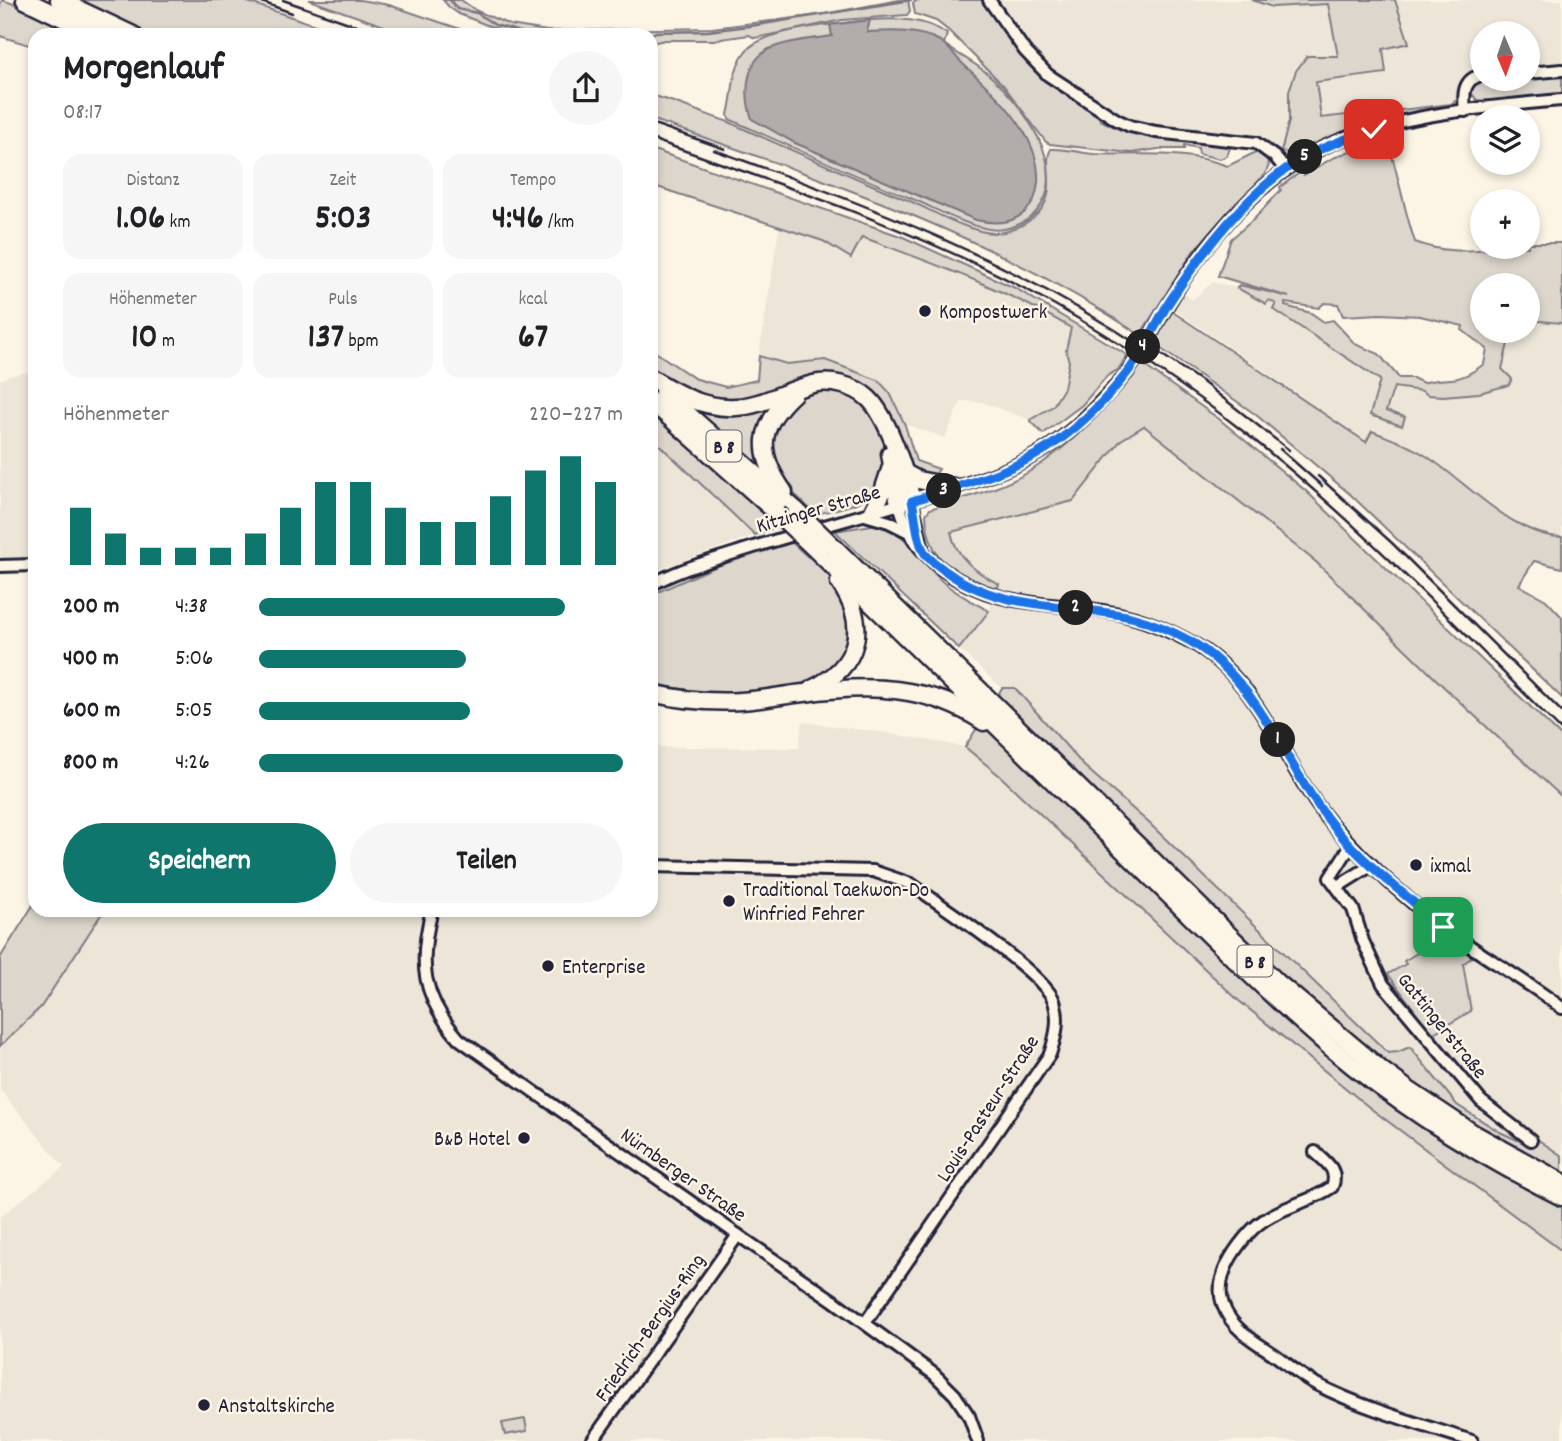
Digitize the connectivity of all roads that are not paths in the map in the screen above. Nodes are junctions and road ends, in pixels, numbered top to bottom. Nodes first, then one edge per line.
1 (25, 0) edge
2 (59, 0) edge
3 (989, 0) edge
4 (83, 28) edge
5 (119, 28) edge
6 (1562, 70) edge
7 (1540, 72) edge
8 (1470, 79) edge
9 (1562, 100) edge
10 (1465, 111) junction
11 (1286, 170) junction
12 (658, 384) edge
13 (658, 386) edge
14 (799, 388) junction
15 (658, 407) edge
16 (898, 469) junction
17 (954, 487) junction
18 (906, 503) junction
19 (797, 511) junction
20 (869, 514) junction
21 (907, 531) junction
22 (827, 550) junction
23 (924, 552) junction
24 (28, 565) edge
25 (0, 566) edge
26 (658, 581) edge
27 (804, 693) junction
28 (658, 695) edge
29 (1015, 743) junction
30 (1351, 845) junction
31 (1372, 865) junction
32 (658, 866) edge
33 (1333, 883) junction
34 (431, 917) edge
35 (1562, 1008) edge
36 (1531, 1140) dead end
37 (1315, 1152) dead end
38 (1562, 1182) edge
39 (1534, 1184) junction
40 (1562, 1197) edge
41 (1562, 1204) edge
42 (738, 1236) junction
43 (865, 1323) junction
44 (593, 1441) edge
45 (978, 1441) edge
46 (1472, 1441) edge

1 - 4 highway
2 - 5 highway
3 - 11 street
6 - 7 street
8 - 10 street
9 - 10 street, Kitzinger Straße
10 - 11 street, Kitzinger Straße
11 - 17 street, Kitzinger Straße, bridge
12 - 14 highway
13 - 19 highway, B 8
14 - 16 highway
14 - 19 highway
15 - 22 highway, B 8, bridge
16 - 17 highway
16 - 18 highway
16 - 20 highway
17 - 18 street, Kitzinger Straße
18 - 20 street, Kitzinger Straße
18 - 21 street
18 - 23 street
19 - 22 highway, B 8, bridge
20 - 21 street
20 - 26 street, Kitzinger Straße
21 - 23 street
22 - 27 highway
22 - 29 highway, B 8
22 - 38 highway, B 8
23 - 30 street
24 - 25 street
27 - 28 highway
27 - 29 highway
29 - 39 highway, B 8
30 - 31 street
30 - 33 street
31 - 33 street
31 - 35 street
32 - 43 street, Louis-Pasteur-Straße
33 - 36 street, Gattingerstraße
34 - 42 street, Nürnberger Straße
37 - 46 street
39 - 40 highway, B 8
39 - 41 highway
42 - 43 street, Nürnberger Straße
42 - 44 street, Friedrich-Bergius-Ring
43 - 45 street, Nürnberger Straße

